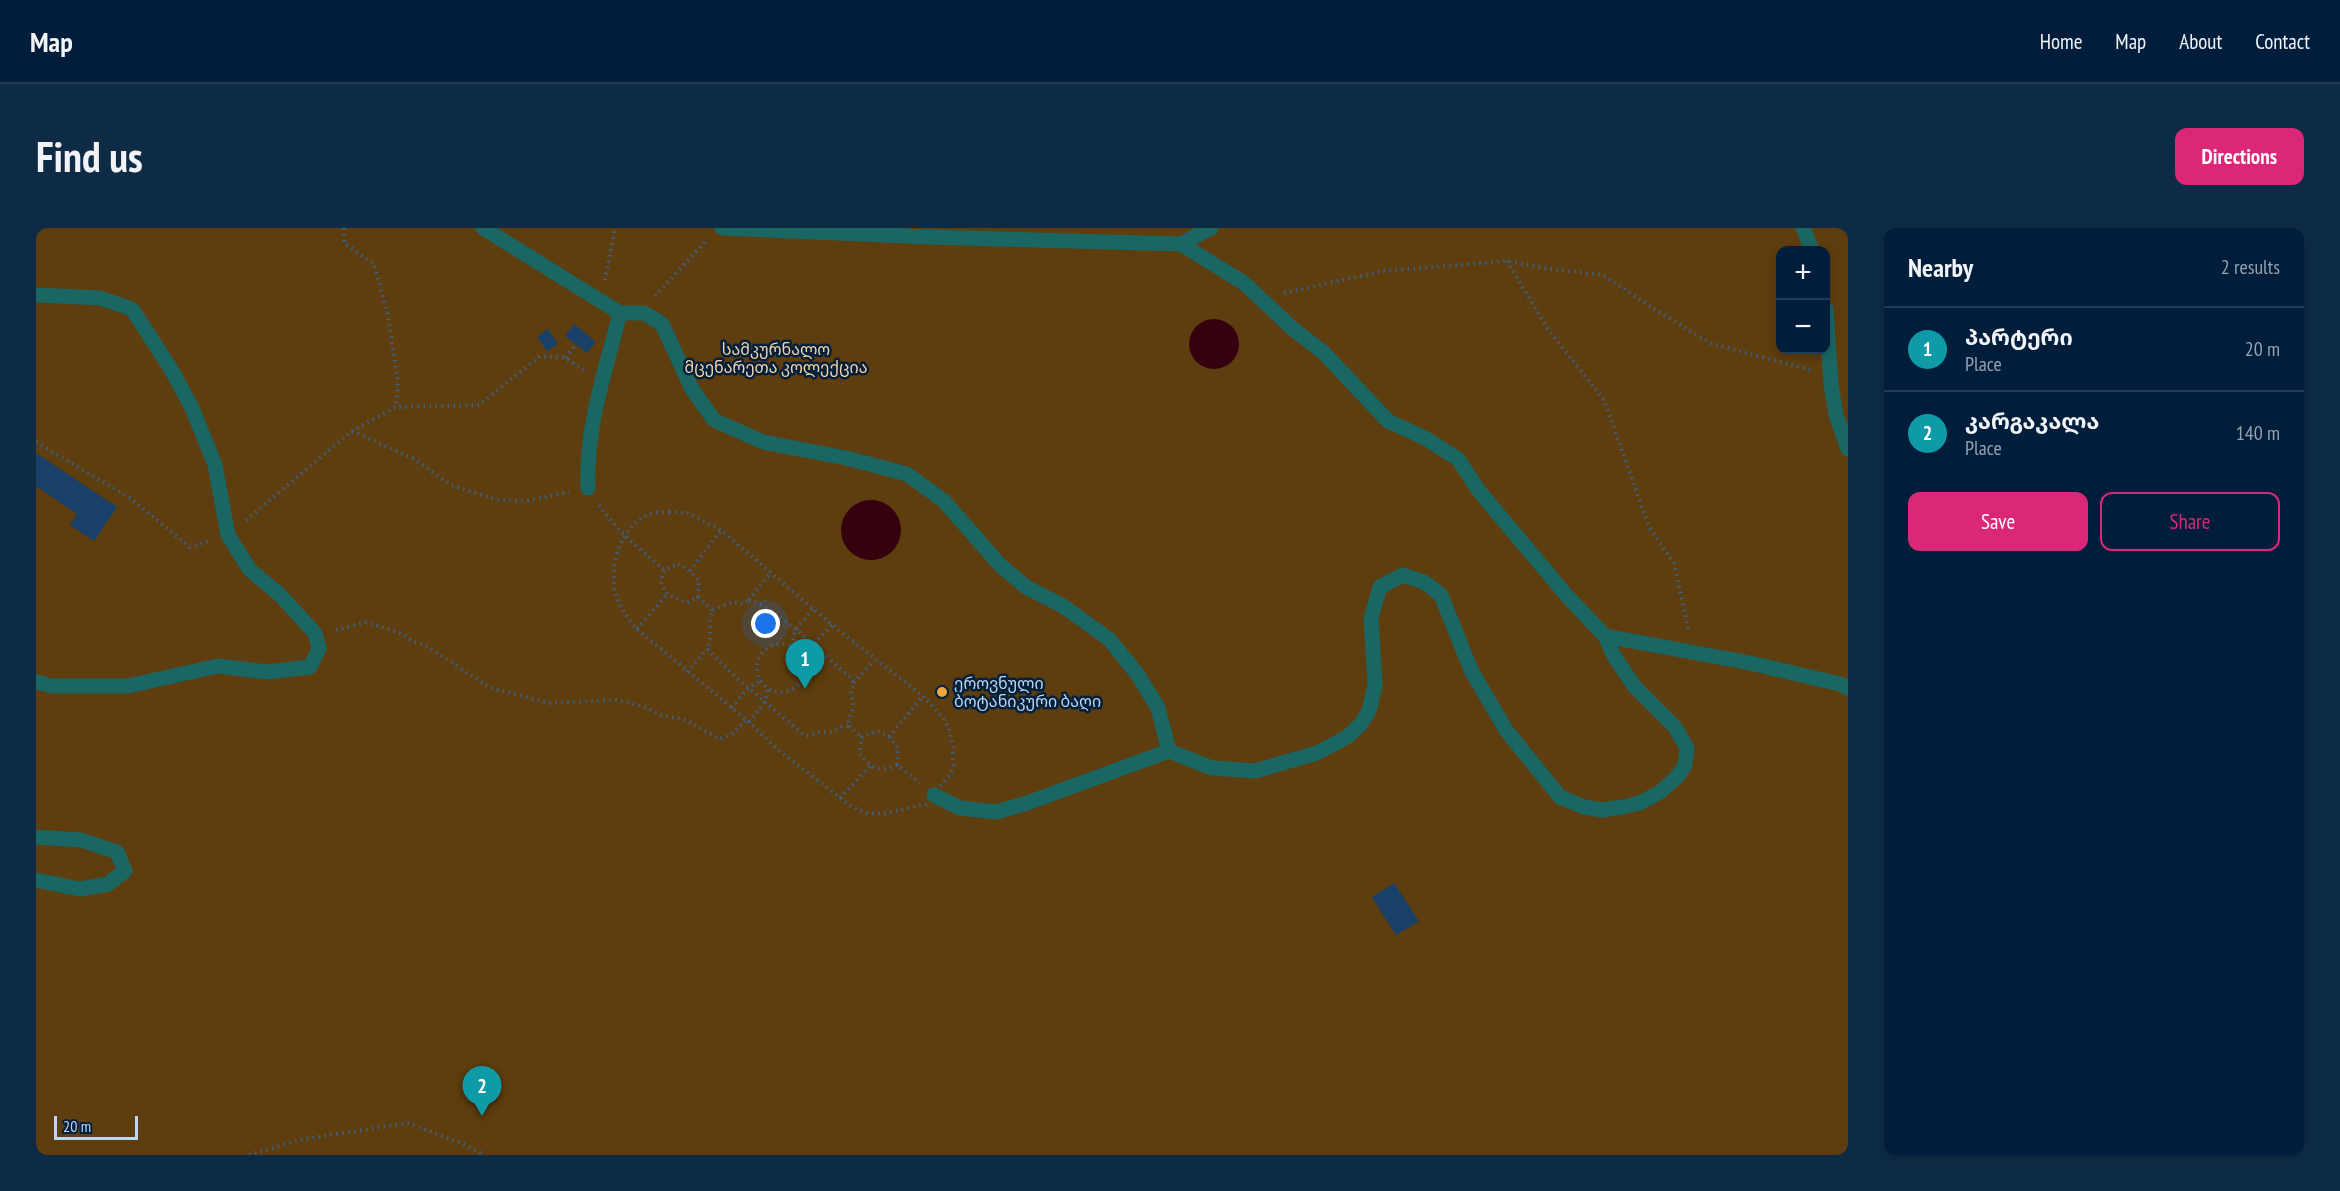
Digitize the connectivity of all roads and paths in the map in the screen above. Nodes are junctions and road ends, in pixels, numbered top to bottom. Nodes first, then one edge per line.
1 (344, 228) edge
2 (483, 228) edge
3 (615, 228) edge
4 (1211, 228) edge
5 (1803, 228) edge
6 (716, 232) edge
7 (1181, 244) junction
8 (1810, 246) edge
9 (1507, 261) junction
10 (36, 295) edge
11 (1261, 298) junction
12 (601, 301) junction
13 (620, 313) junction
14 (644, 313) junction
15 (576, 344) dead end
16 (1829, 354) edge
17 (566, 358) junction
18 (1831, 375) junction
19 (603, 382) junction
20 (396, 407) junction
21 (352, 431) junction
22 (36, 442) edge
23 (1848, 449) edge
24 (588, 488) junction
25 (721, 530) junction
26 (228, 535) junction
27 (625, 535) junction
28 (664, 570) junction
29 (690, 571) junction
30 (771, 572) junction
31 (667, 594) junction
32 (698, 597) junction
33 (749, 600) junction
34 (813, 609) junction
35 (712, 610) junction
36 (832, 626) junction
37 (637, 629) junction
38 (795, 630) junction
39 (315, 633) junction
40 (1605, 636) junction
41 (813, 644) junction
42 (792, 646) junction
43 (707, 650) junction
44 (796, 650) junction
45 (1693, 652) junction
46 (874, 660) junction
47 (687, 672) junction
48 (36, 682) edge
49 (761, 682) junction
50 (854, 683) junction
51 (749, 688) junction
52 (768, 688) junction
53 (1848, 688) edge
54 (923, 696) junction
55 (765, 702) junction
56 (732, 708) junction
57 (748, 721) junction
58 (849, 726) junction
59 (862, 737) junction
60 (889, 737) junction
61 (1169, 751) junction
62 (897, 765) junction
63 (870, 766) junction
64 (934, 795) junction
65 (840, 798) junction
66 (36, 837) edge
67 (36, 880) edge
68 (249, 1155) edge
69 (484, 1155) edge

1 - 20 path
2 - 12 lane
3 - 12 path
4 - 7 lane
5 - 8 lane
6 - 7 lane
6 - 14 path
7 - 11 lane
9 - 11 path
9 - 18 path
9 - 45 path
10 - 26 lane
11 - 40 lane
12 - 13 lane
13 - 14 lane
13 - 19 lane
14 - 61 lane
15 - 17 path
16 - 18 lane
17 - 19 path
17 - 20 path
18 - 23 lane
19 - 24 lane
20 - 21 path
21 - 24 path
21 - 26 path
22 - 26 path
24 - 27 path
25 - 27 path
25 - 29 path
25 - 30 path
26 - 39 lane
27 - 28 path
27 - 37 path
28 - 29 path
28 - 31 path
29 - 32 path
30 - 33 path
30 - 34 path
31 - 32 path
31 - 37 path
32 - 35 path
33 - 35 path
33 - 38 path
34 - 36 path
34 - 38 path
35 - 43 path
36 - 41 path
36 - 46 path
37 - 47 path
38 - 41 path
38 - 42 path
39 - 48 lane
39 - 57 path
40 - 45 lane
40 - 61 lane
41 - 44 path
41 - 50 path
42 - 44 path
42 - 49 path
43 - 47 path
43 - 51 path
44 - 52 path
45 - 53 lane
46 - 50 path
46 - 54 path
47 - 56 path
49 - 51 path
49 - 52 path
50 - 58 path
51 - 55 path
51 - 56 path
52 - 55 path
54 - 60 path
54 - 64 path
55 - 57 path
55 - 58 path
56 - 57 path
57 - 65 path
58 - 59 path
59 - 60 path
59 - 63 path
60 - 62 path
61 - 64 lane
62 - 63 path
62 - 64 path
63 - 65 path
64 - 65 path
66 - 67 lane
68 - 69 path

